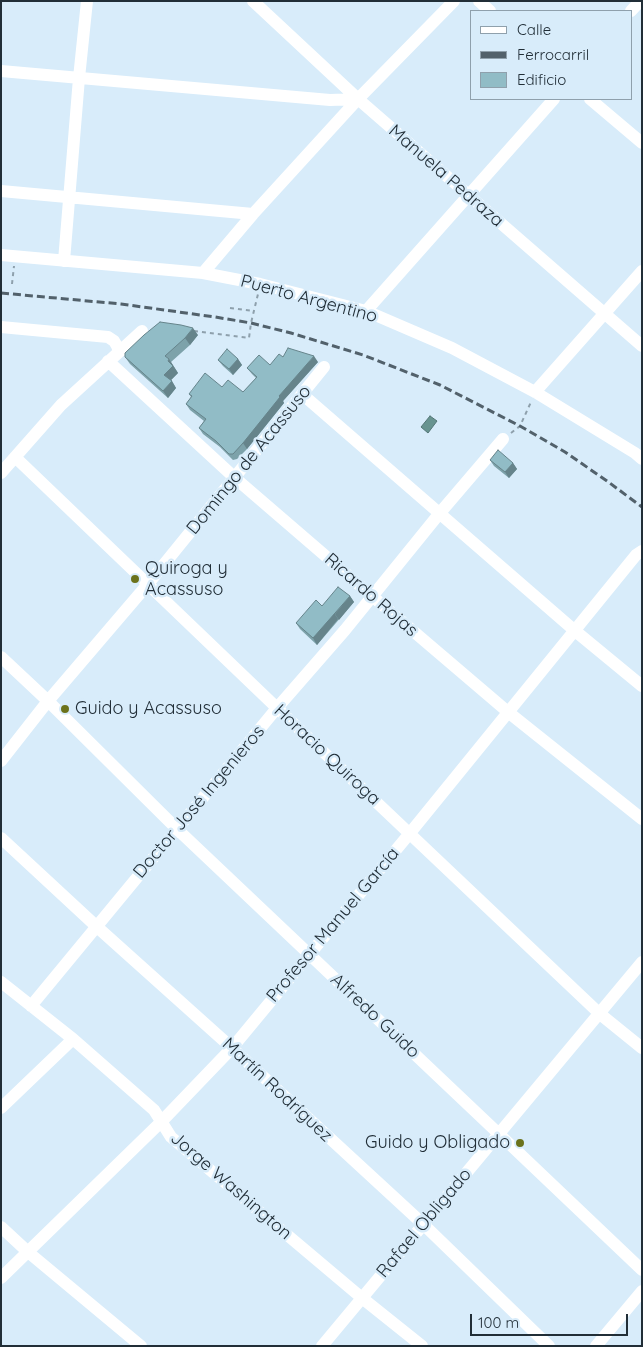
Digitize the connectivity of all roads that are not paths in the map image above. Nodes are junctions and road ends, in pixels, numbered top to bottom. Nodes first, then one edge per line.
1 (87, 1) edge
2 (253, 1) edge
3 (454, 1) edge
4 (479, 1) edge
5 (489, 10) edge
6 (1, 71) edge
7 (79, 78) junction
8 (358, 99) junction
9 (553, 100) edge
10 (591, 100) edge
11 (642, 143) edge
12 (1, 191) edge
13 (468, 195) junction
14 (69, 197) junction
15 (253, 214) junction
16 (1, 255) edge
17 (64, 261) junction
18 (642, 271) edge
19 (203, 273) junction
20 (366, 311) junction
21 (605, 313) junction
22 (1, 327) edge
23 (142, 331) dead end
24 (642, 346) edge
25 (118, 351) junction
26 (108, 361) junction
27 (324, 367) dead end
28 (536, 392) junction
29 (302, 394) junction
30 (503, 439) road end
31 (1, 456) edge
32 (15, 457) junction
33 (642, 458) edge
34 (1, 473) edge
35 (235, 478) junction
36 (440, 514) junction
37 (642, 551) edge
38 (148, 584) junction
39 (372, 596) junction
40 (574, 630) junction
41 (1, 657) edge
42 (642, 686) edge
43 (48, 701) junction
44 (277, 708) junction
45 (508, 712) junction
46 (1, 761) edge
47 (642, 819) edge
48 (177, 829) junction
49 (410, 833) junction
50 (1, 838) edge
51 (96, 926) junction
52 (309, 954) junction
53 (642, 962) edge
54 (1, 982) edge
55 (31, 1006) junction
56 (600, 1014) junction
57 (72, 1040) junction
58 (232, 1048) junction
59 (642, 1048) edge
60 (1, 1108) edge
61 (161, 1122) junction
62 (499, 1134) junction
63 (423, 1224) junction
64 (1, 1227) edge
65 (28, 1252) junction
66 (642, 1270) edge
67 (1, 1278) edge
68 (642, 1291) edge
69 (362, 1298) junction
70 (141, 1346) edge
71 (322, 1346) edge
72 (422, 1346) edge
73 (549, 1346) edge
74 (596, 1346) edge

1 - 7 street
2 - 8 street, Manuela Pedraza
3 - 8 street
4 - 5 street
6 - 7 street
7 - 8 street
7 - 14 street
8 - 13 street, Manuela Pedraza
8 - 15 street
9 - 13 street
10 - 11 street
12 - 14 street
13 - 20 street
13 - 21 street, Manuela Pedraza
14 - 15 street
14 - 17 street
15 - 19 street
16 - 17 street, Puerto Argentino
17 - 19 street, Puerto Argentino
18 - 21 street
19 - 20 street, Puerto Argentino
20 - 28 street, Puerto Argentino
21 - 24 street, Manuela Pedraza
21 - 28 street
22 - 25 street
23 - 25 street
25 - 26 street
26 - 32 street
26 - 35 street, Ricardo Rojas
27 - 29 street, Domingo de Acassuso
28 - 33 street, Puerto Argentino
29 - 35 street, Domingo de Acassuso
29 - 36 street
30 - 36 street, Doctor José Ingenieros
31 - 32 street
32 - 34 street
32 - 38 street, Horacio Quiroga
35 - 38 street, Domingo de Acassuso
35 - 39 street, Ricardo Rojas
36 - 39 street, Doctor José Ingenieros
36 - 40 street
37 - 40 street, Profesor Manuel García
38 - 43 street, Domingo de Acassuso
38 - 44 street, Horacio Quiroga
39 - 44 street, Doctor José Ingenieros
39 - 45 street, Ricardo Rojas
40 - 42 street
40 - 45 street, Profesor Manuel García
41 - 43 street, Alfredo Guido
43 - 46 street, Domingo de Acassuso
43 - 48 street, Alfredo Guido
44 - 48 street, Doctor José Ingenieros
44 - 49 street, Horacio Quiroga
45 - 47 street, Ricardo Rojas
45 - 49 street, Profesor Manuel García
48 - 51 street, Doctor José Ingenieros
48 - 52 street, Alfredo Guido
49 - 52 street, Profesor Manuel García
49 - 56 street, Horacio Quiroga
50 - 51 street, Martín Rodríguez
51 - 55 street, Doctor José Ingenieros
51 - 58 street, Martín Rodríguez
52 - 58 street, Profesor Manuel García
52 - 62 street, Alfredo Guido
53 - 56 street, Rafael Obligado
54 - 55 street, Jorge Washington
55 - 57 street, Jorge Washington
56 - 59 street, Horacio Quiroga
56 - 62 street, Rafael Obligado
57 - 60 street
57 - 61 street, Jorge Washington
58 - 61 street, Profesor Manuel García
58 - 63 street, Martín Rodríguez
61 - 65 street, Profesor Manuel García
61 - 69 street, Jorge Washington
62 - 63 street, Rafael Obligado
62 - 66 street, Alfredo Guido
63 - 69 street, Rafael Obligado
63 - 73 street, Martín Rodríguez
64 - 65 street
65 - 67 street, Profesor Manuel García
65 - 70 street
68 - 74 street
69 - 71 street, Rafael Obligado
69 - 72 street, Jorge Washington

